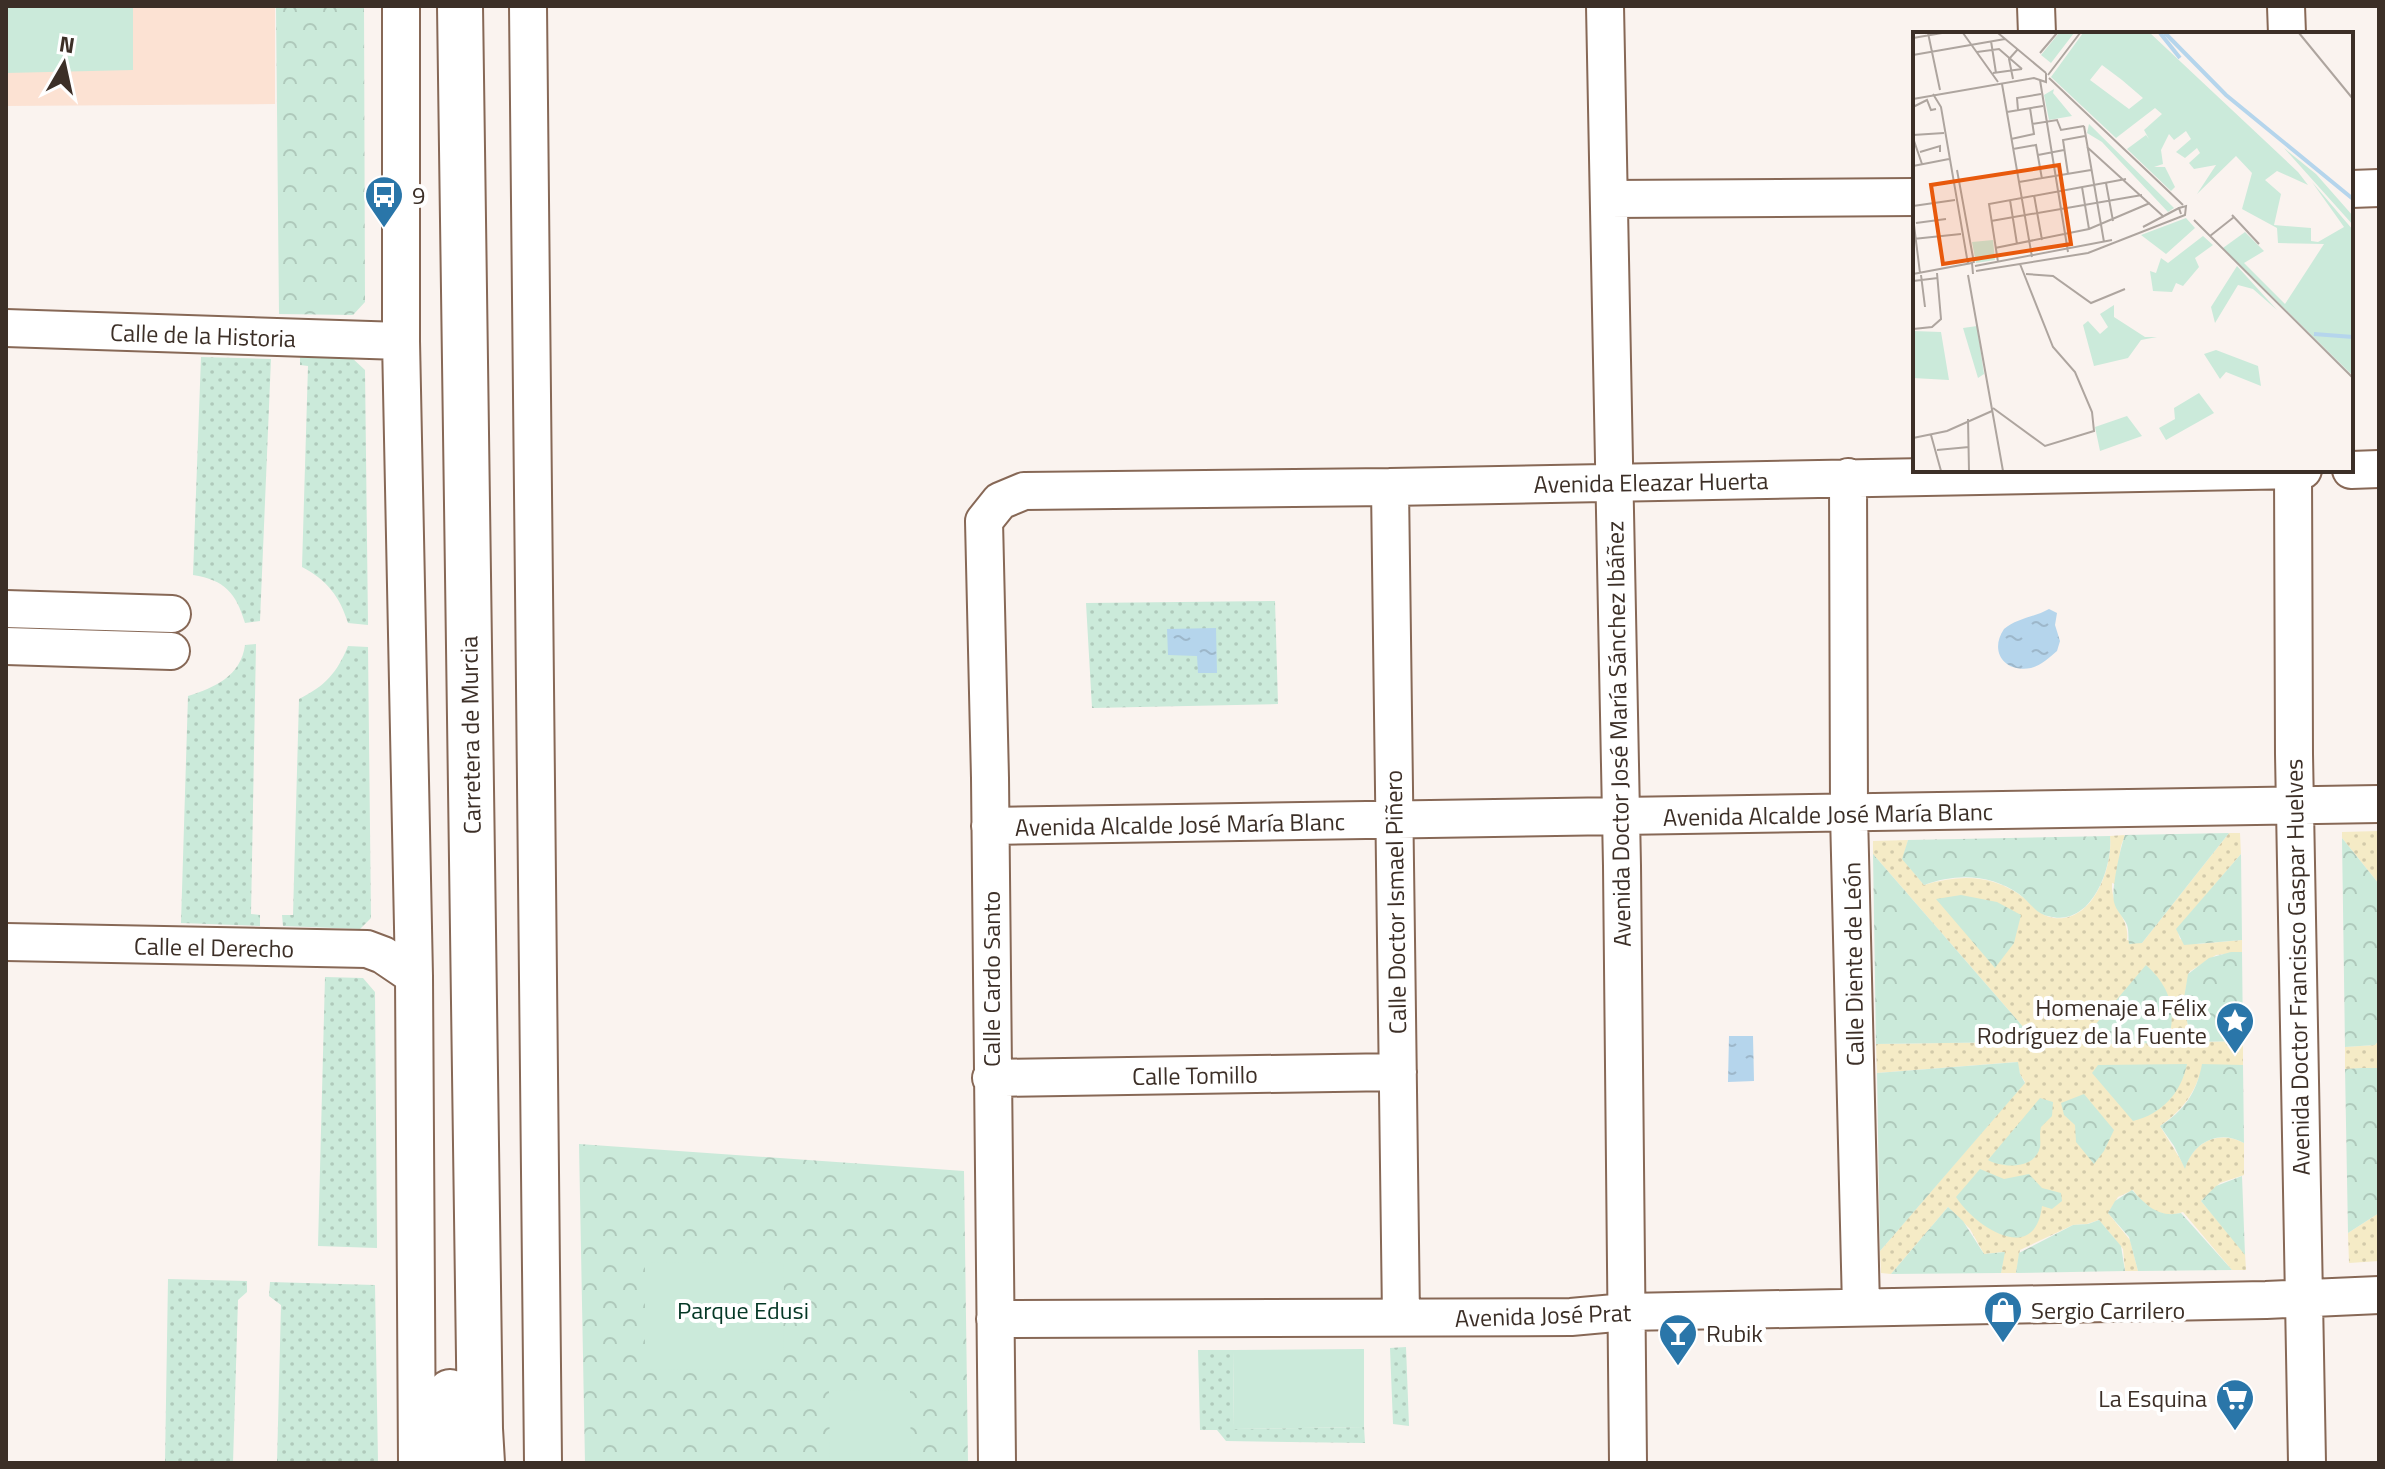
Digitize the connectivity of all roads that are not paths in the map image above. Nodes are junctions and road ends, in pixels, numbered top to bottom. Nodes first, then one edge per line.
1 (401, 6) edge
2 (434, 6) edge
3 (460, 6) edge
4 (528, 6) edge
5 (1605, 6) edge
6 (2036, 6) edge
7 (2286, 6) edge
8 (2037, 32) edge
9 (2287, 32) edge
10 (2379, 188) edge
11 (2353, 189) edge
12 (1913, 197) edge
13 (1609, 199) junction
14 (6, 328) edge
15 (401, 341) junction
16 (2379, 469) edge
17 (2353, 470) edge
18 (2166, 472) edge
19 (2293, 472) edge
20 (1848, 477) junction
21 (1614, 482) junction
22 (1390, 487) junction
23 (1000, 501) joint
24 (6, 609) edge
25 (172, 614) dead end
26 (6, 646) edge
27 (171, 651) dead end
28 (2379, 804) edge
29 (2294, 805) junction
30 (1849, 814) junction
31 (1621, 818) junction
32 (1394, 821) junction
33 (990, 826) junction
34 (6, 942) edge
35 (414, 976) junction
36 (1398, 1072) junction
37 (991, 1078) junction
38 (2379, 1295) edge
39 (2303, 1299) junction
40 (1861, 1307) junction
41 (1626, 1312) junction
42 (1401, 1317) junction
43 (995, 1319) junction
44 (417, 1463) edge
45 (450, 1463) edge
46 (482, 1463) edge
47 (543, 1463) edge
48 (997, 1463) edge
49 (1628, 1463) edge
50 (2307, 1463) edge

1 - 15 street
2 - 45 main road, Carretera de Murcia
3 - 46 main road, Carretera de Murcia
4 - 47 street
5 - 13 street, Avenida Doctor José María Sánchez Ibáñez
6 - 8 street
7 - 9 street
10 - 11 street
12 - 13 street
13 - 21 street, Avenida Doctor José María Sánchez Ibáñez
14 - 15 street, Calle de la Historia
15 - 35 street
16 - 17 street
18 - 20 street, Avenida Eleazar Huerta
19 - 29 street, Avenida Doctor Francisco Gaspar Huelves
20 - 21 street, Avenida Eleazar Huerta
20 - 30 street, Calle Diente de León
21 - 22 street, Avenida Eleazar Huerta
21 - 31 street, Avenida Doctor José María Sánchez Ibáñez
22 - 23 street, Avenida Eleazar Huerta
22 - 32 street, Calle Doctor Ismael Piñero
23 - 33 street, Calle Cardo Santo
24 - 25 street
26 - 27 street
28 - 29 street, Avenida Alcalde José María Blanc
29 - 30 street, Avenida Alcalde José María Blanc
29 - 39 street, Avenida Doctor Francisco Gaspar Huelves
30 - 31 street, Avenida Alcalde José María Blanc
30 - 40 street, Calle Diente de León
31 - 32 street, Avenida Alcalde José María Blanc
31 - 41 street, Avenida Doctor José María Sánchez Ibáñez
32 - 33 street, Avenida Alcalde José María Blanc
32 - 36 street, Calle Doctor Ismael Piñero
33 - 37 street, Calle Cardo Santo
34 - 35 street, Calle el Derecho
35 - 44 street
36 - 37 street, Calle Tomillo
36 - 42 street, Calle Doctor Ismael Piñero
37 - 43 street, Calle Cardo Santo
38 - 39 street, Avenida José Prat
39 - 40 street, Avenida José Prat
39 - 50 street, Avenida Doctor Francisco Gaspar Huelves
40 - 41 street, Avenida José Prat
41 - 42 street, Avenida José Prat
41 - 49 street, Avenida Doctor José María Sánchez Ibáñez
42 - 43 street, Avenida José Prat
43 - 48 street, Calle Cardo Santo

